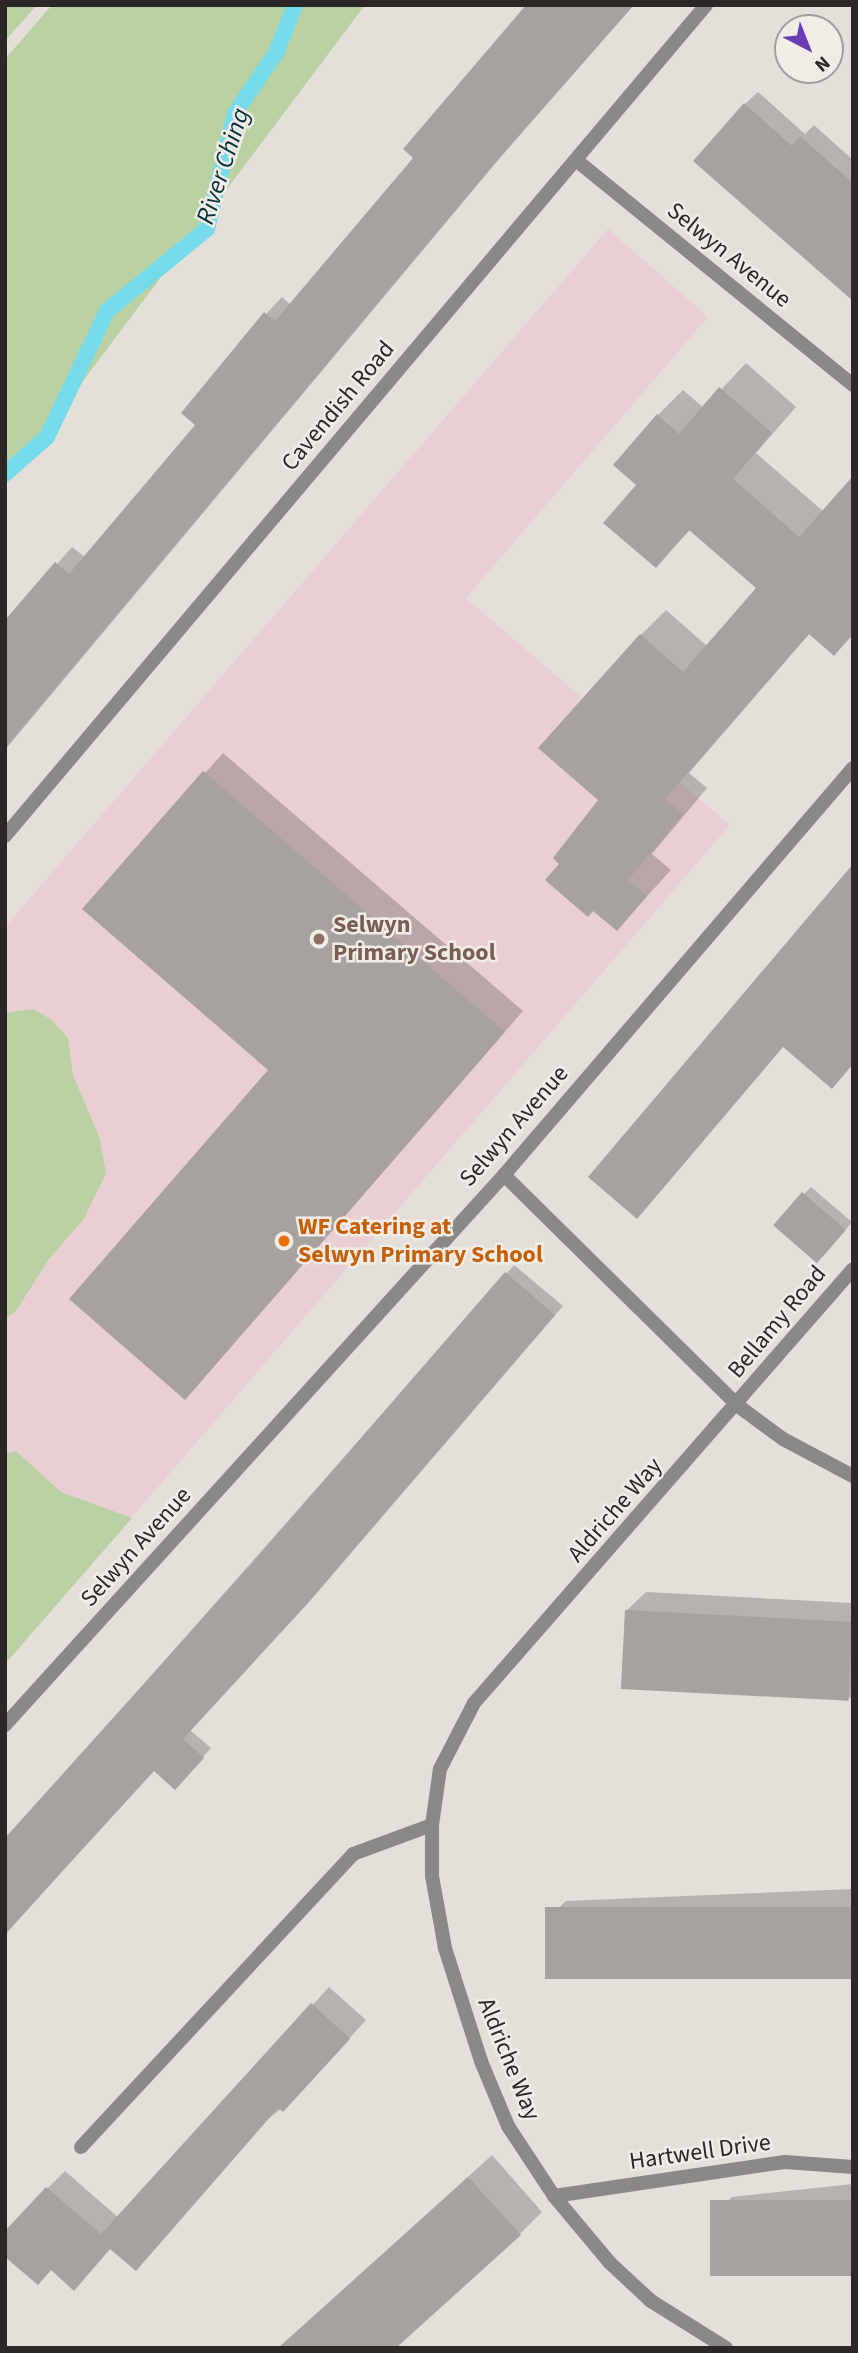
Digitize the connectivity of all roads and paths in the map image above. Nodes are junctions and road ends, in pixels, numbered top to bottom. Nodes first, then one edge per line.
1 (706, 5) edge
2 (576, 160) junction
3 (853, 385) edge
4 (853, 768) edge
5 (5, 836) edge
6 (504, 1175) junction
7 (853, 1269) edge
8 (737, 1405) junction
9 (853, 1476) edge
10 (5, 1725) edge
11 (432, 1825) junction
12 (81, 2147) dead end
13 (853, 2167) edge
14 (554, 2196) junction
15 (726, 2348) edge

1 - 2 street, Cavendish Road
2 - 3 street, Selwyn Avenue
2 - 5 street, Cavendish Road
4 - 6 street, Selwyn Avenue
6 - 8 street
6 - 10 street, Selwyn Avenue
7 - 8 street, Bellamy Road
8 - 9 street
8 - 11 street, Aldriche Way
11 - 12 street
11 - 14 street, Aldriche Way
13 - 14 street, Hartwell Drive
14 - 15 street, Aldriche Way

